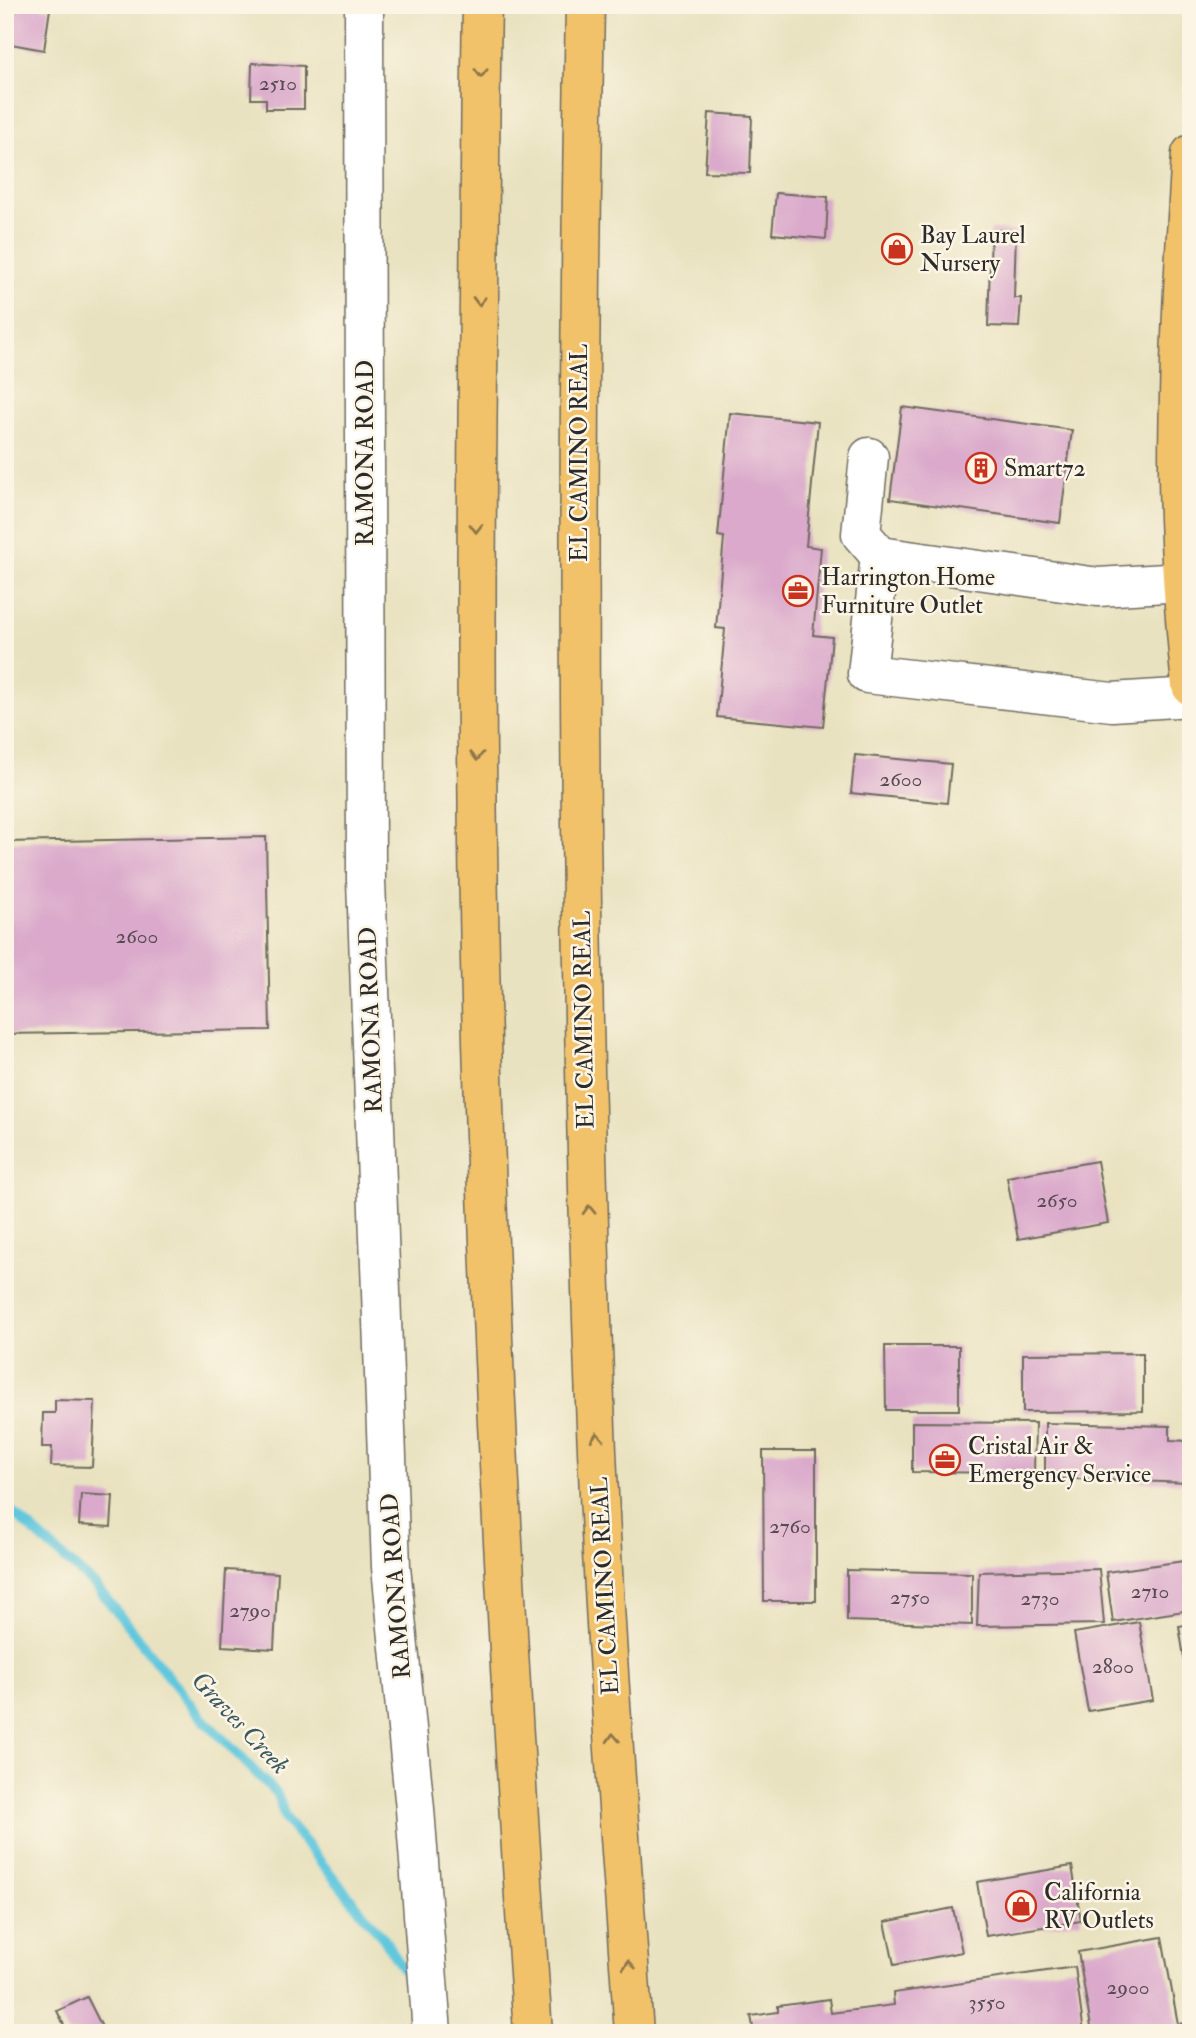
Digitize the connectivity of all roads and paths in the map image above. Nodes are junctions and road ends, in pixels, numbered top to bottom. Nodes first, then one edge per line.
1 (364, 5) edge
2 (482, 5) edge
3 (585, 5) edge
4 (1191, 154) edge
5 (1187, 271) edge
6 (869, 457) dead end
7 (1186, 536) edge
8 (880, 556) junction
9 (1183, 582) junction
10 (1191, 686) edge
11 (1191, 697) edge
12 (432, 2033) edge
13 (533, 2033) edge
14 (634, 2033) edge

1 - 12 street, RAMONA ROAD
2 -> 13 main road
14 -> 3 main road, EL CAMINO REAL
4 - 5 main road
5 - 7 main road
6 - 8 street
7 - 9 main road
8 - 9 street
8 - 11 street
9 - 10 main road

